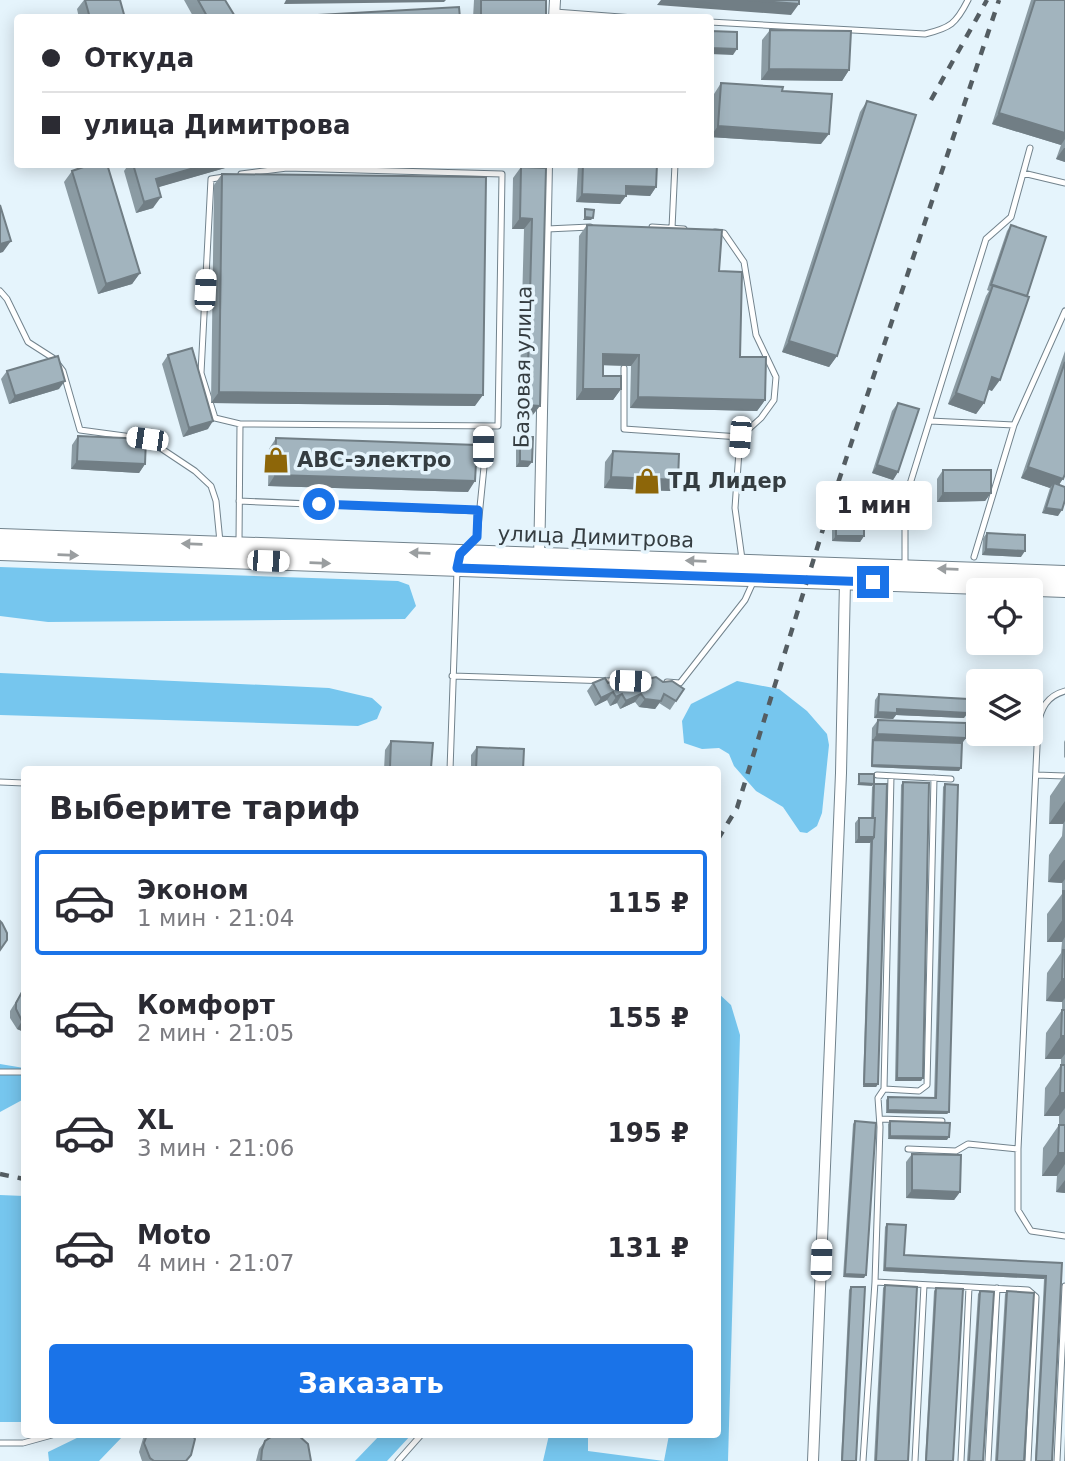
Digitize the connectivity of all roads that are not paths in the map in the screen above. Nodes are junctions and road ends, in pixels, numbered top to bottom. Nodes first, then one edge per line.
1 (968, 0) edge
2 (714, 22) edge
3 (1030, 148) dead end
4 (675, 168) edge
5 (544, 171) edge
6 (1023, 173) junction
7 (502, 174) junction
8 (514, 174) dead end
9 (1065, 183) edge
10 (592, 228) edge
11 (645, 228) edge
12 (672, 228) junction
13 (545, 229) junction
14 (698, 230) edge
15 (711, 232) edge
16 (0, 291) edge
17 (1065, 311) edge
18 (624, 368) edge
19 (930, 421) junction
20 (240, 424) junction
21 (1013, 425) junction
22 (483, 426) junction
23 (740, 437) junction
24 (239, 501) junction
25 (478, 510) junction
26 (0, 537) edge
27 (220, 545) junction
28 (239, 545) junction
29 (0, 552) edge
30 (974, 557) dead end
31 (459, 561) junction
32 (743, 562) junction
33 (539, 563) junction
34 (905, 568) junction
35 (1065, 574) edge
36 (755, 577) junction
37 (845, 581) junction
38 (1065, 589) edge
39 (453, 676) junction
40 (1065, 691) edge
41 (450, 766) edge
42 (877, 775) edge
43 (1036, 775) junction
44 (891, 776) junction
45 (1065, 776) edge
46 (934, 778) junction
47 (951, 779) dead end
48 (0, 782) edge
49 (21, 783) edge
50 (0, 1072) edge
51 (21, 1072) edge
52 (884, 1089) junction
53 (880, 1119) junction
54 (942, 1121) edge
55 (908, 1149) dead end
56 (1018, 1149) junction
57 (1065, 1236) edge
58 (875, 1282) junction
59 (924, 1285) junction
60 (1065, 1286) edge
61 (969, 1287) junction
62 (997, 1288) junction
63 (41, 1438) edge
64 (418, 1438) edge
65 (0, 1443) edge
66 (398, 1461) edge
67 (813, 1461) edge
68 (863, 1461) edge
69 (915, 1461) edge
70 (961, 1461) edge
71 (988, 1461) edge
72 (1028, 1461) edge
73 (1057, 1461) edge

1 - 2 lane
3 - 6 lane
4 - 12 lane
5 - 13 street, Базовая улица
6 - 9 lane
6 - 19 lane
7 - 8 lane
7 - 20 lane
7 - 22 lane
10 - 13 lane
11 - 12 lane
12 - 14 lane
13 - 33 street, Базовая улица
15 - 23 lane
16 - 27 lane
17 - 21 lane
18 - 23 lane
19 - 21 lane
19 - 34 lane
20 - 22 lane
20 - 24 lane
21 - 30 lane
22 - 25 lane
23 - 32 lane
24 - 25 lane
24 - 28 lane
25 - 31 lane
27 -> 26 main road, улица Димитрова
27 - 28 main road, улица Димитрова
31 -> 28 main road, улица Димитрова
29 -> 31 main road, улица Димитрова
31 - 33 main road, улица Димитрова
31 - 39 lane
32 -> 33 main road, улица Димитрова
32 - 34 main road, улица Димитрова
33 - 36 main road, улица Димитрова
35 -> 34 main road, улица Димитрова
36 - 37 main road, улица Димитрова
36 - 39 lane
37 - 38 main road, улица Димитрова
37 - 67 street
39 - 41 lane
40 - 43 lane
42 - 44 lane
43 - 45 lane
43 - 56 lane
44 - 46 lane
44 - 52 lane
46 - 47 lane
46 - 52 lane
48 - 49 lane
50 - 51 lane
52 - 53 lane
53 - 54 lane
53 - 58 lane
55 - 56 lane
56 - 57 lane
58 - 59 lane
58 - 68 lane
59 - 61 lane
59 - 69 lane
60 - 73 lane
61 - 62 lane
61 - 70 lane
62 - 71 lane
62 - 72 lane
63 - 65 lane
64 - 66 lane

